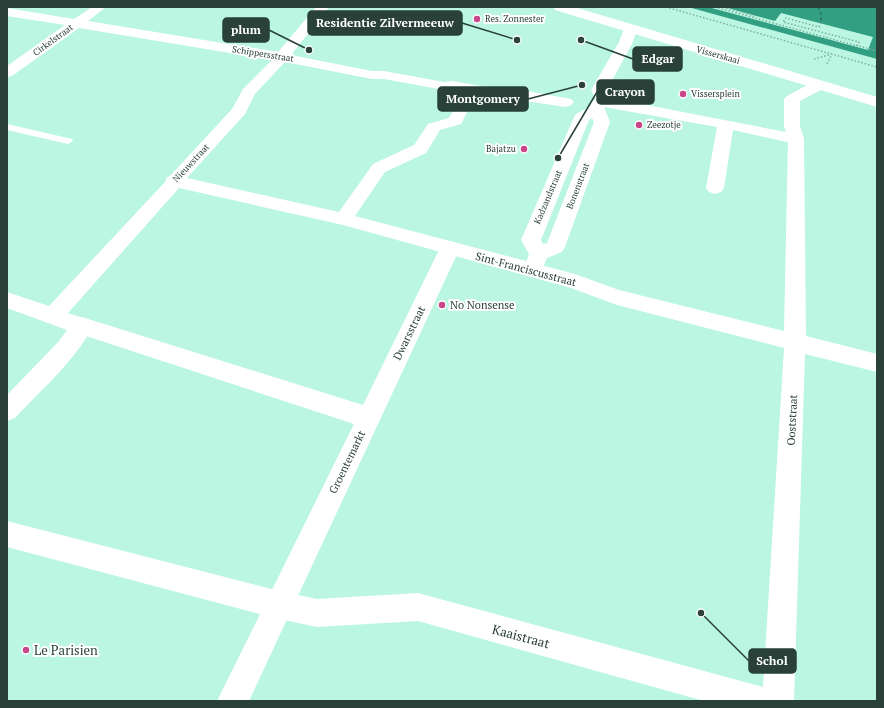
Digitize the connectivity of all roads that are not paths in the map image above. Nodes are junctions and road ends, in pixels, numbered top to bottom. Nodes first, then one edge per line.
1 (100, 7) edge
2 (323, 7) edge
3 (560, 7) edge
4 (7, 12) edge
5 (618, 14) dead end
6 (75, 24) junction
7 (630, 28) junction
8 (282, 57) junction
9 (772, 59) dead end
10 (7, 73) edge
11 (848, 81) dead end
12 (817, 84) junction
13 (472, 88) junction
14 (877, 89) edge
15 (877, 102) edge
16 (600, 105) junction
17 (726, 124) junction
18 (7, 127) edge
19 (796, 139) junction
20 (68, 141) dead end
21 (173, 181) junction
22 (715, 188) dead end
23 (343, 219) junction
24 (450, 248) junction
25 (536, 262) junction
26 (7, 300) edge
27 (53, 315) junction
28 (82, 326) junction
29 (795, 342) junction
30 (877, 363) edge
31 (7, 411) edge
32 (368, 418) junction
33 (7, 534) edge
34 (278, 605) junction
35 (233, 701) edge
36 (760, 701) edge
37 (778, 701) edge

1 - 6 street, Cirkelstraat
2 - 8 street, Nieuwstraat
3 - 7 street, Visserskaai
4 - 6 street, Schippersstraat
5 - 9 street, Visserskaai
6 - 8 street, Schippersstraat
6 - 10 street, Cirkelstraat
7 - 12 street, Visserskaai
7 - 16 street
8 - 13 street, Schippersstraat
8 - 21 street, Nieuwstraat
11 - 14 street
12 - 15 street, Visserskaai
12 - 19 street
13 - 16 street, Schippersstraat
13 - 23 street
16 - 17 street
16 - 25 street, Bonenstraat
16 - 25 street, Kadzandstraat
17 - 19 street
17 - 22 street
18 - 20 lane
19 - 29 street, Ooststraat
21 - 23 street, Sint-Franciscusstraat
21 - 27 street, Nieuwstraat
23 - 24 street, Sint-Franciscusstraat
24 - 25 street, Sint-Franciscusstraat
24 - 32 street, Dwarsstraat
25 - 29 street, Sint-Franciscusstraat
26 - 27 street, Groentemarkt
27 - 28 street, Groentemarkt
28 - 31 street
28 - 32 street, Groentemarkt
29 - 30 street, Sint-Franciscusstraat
29 - 37 street, Ooststraat
32 - 34 street, Groentemarkt
33 - 34 street
34 - 35 street, Groentemarkt
34 - 36 street, Kaaistraat

